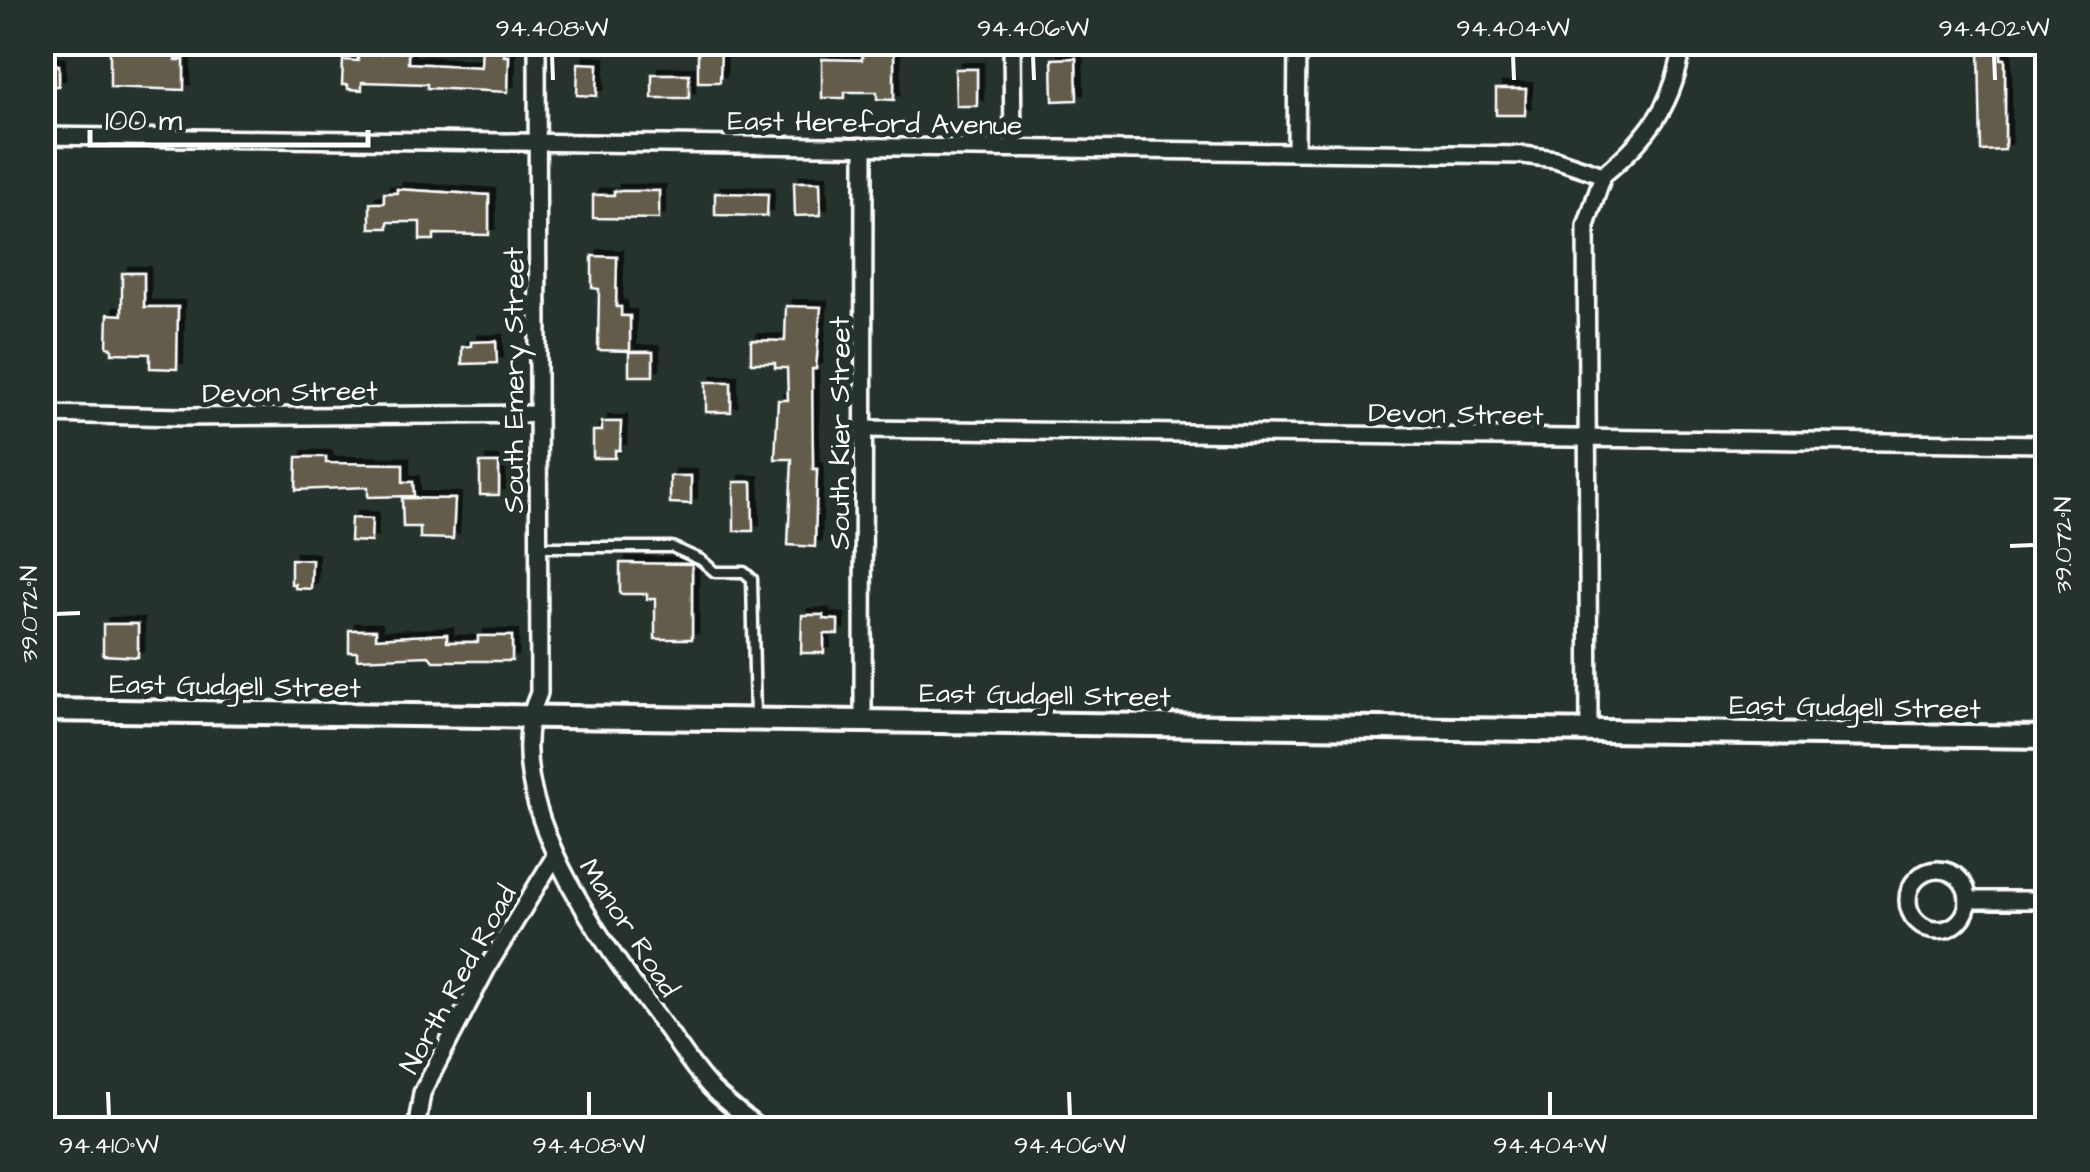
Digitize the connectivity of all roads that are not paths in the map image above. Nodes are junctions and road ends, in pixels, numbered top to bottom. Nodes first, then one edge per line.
1 (537, 42) edge
2 (1012, 42) edge
3 (1297, 42) edge
4 (1683, 42) edge
5 (42, 136) edge
6 (537, 142) junction
7 (864, 148) junction
8 (1014, 148) junction
9 (1296, 152) junction
10 (1603, 175) junction
11 (42, 414) edge
12 (538, 414) junction
13 (864, 430) junction
14 (1587, 440) junction
15 (2048, 444) edge
16 (538, 547) junction
17 (42, 710) edge
18 (528, 716) junction
19 (756, 718) junction
20 (863, 719) junction
21 (1590, 728) junction
22 (2048, 736) edge
23 (555, 856) junction
24 (1968, 900) dead end
25 (2048, 900) edge
26 (416, 1130) edge
27 (761, 1130) edge

1 - 6 street, South Emery Street
2 - 8 street
3 - 9 street
4 - 10 street
5 - 6 street, East Hereford Avenue
6 - 7 street, East Hereford Avenue
6 - 12 street, South Emery Street
7 - 8 street, East Hereford Avenue
7 - 13 street, South Kier Street
8 - 9 street, East Hereford Avenue
9 - 10 street, East Hereford Avenue
10 - 14 street
11 - 12 street, Devon Street
12 - 16 street, South Emery Street
13 - 14 street, Devon Street
13 - 20 street, South Kier Street
14 - 15 street, Devon Street
14 - 21 street
16 - 18 street, South Emery Street
16 - 19 lane
17 - 18 street, East Gudgell Street
18 - 19 street, East Gudgell Street
18 - 23 street, Manor Road
19 - 20 street, East Gudgell Street
20 - 21 street, East Gudgell Street
21 - 22 street, East Gudgell Street
23 - 26 street, North Red Road
23 - 27 street, Manor Road
24 - 25 street

